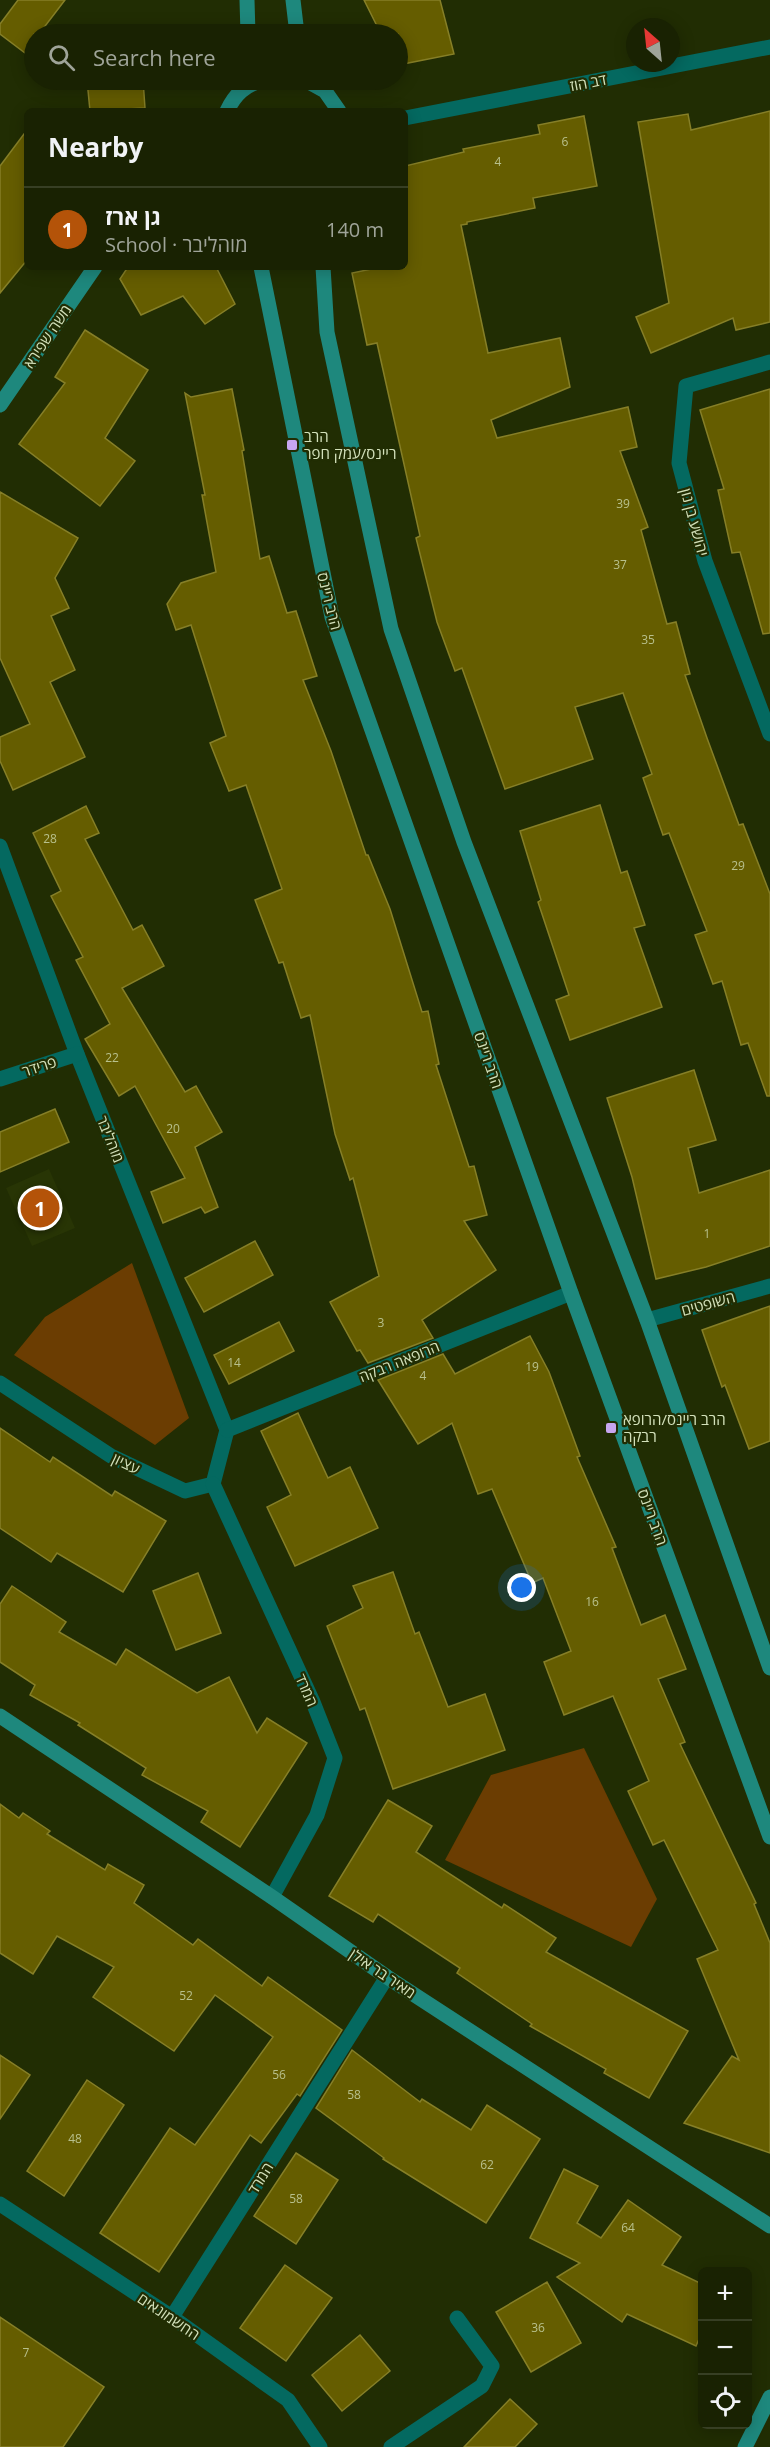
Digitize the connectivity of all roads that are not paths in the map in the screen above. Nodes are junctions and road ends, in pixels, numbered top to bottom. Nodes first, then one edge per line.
1 (293, 0) edge
2 (246, 1) edge
3 (248, 24) edge
4 (296, 24) edge
5 (770, 47) edge
6 (243, 90) edge
7 (323, 90) edge
8 (228, 108) edge
9 (337, 108) edge
10 (408, 117) edge
11 (93, 270) edge
12 (262, 270) edge
13 (323, 270) edge
14 (770, 362) edge
15 (0, 405) edge
16 (770, 734) edge
17 (0, 846) edge
18 (77, 1054) junction
19 (0, 1079) edge
20 (770, 1286) edge
21 (571, 1293) junction
22 (647, 1320) junction
23 (0, 1383) edge
24 (227, 1430) junction
25 (213, 1484) junction
26 (770, 1668) edge
27 (0, 1716) edge
28 (770, 1837) edge
29 (272, 1897) junction
30 (387, 1977) junction
31 (0, 2204) edge
32 (770, 2226) edge
33 (172, 2317) junction
34 (457, 2318) dead end
35 (770, 2397) edge
36 (321, 2447) edge
37 (391, 2447) edge
38 (745, 2447) edge

1 - 4 main road
2 - 3 main road
5 - 10 street, דב הוז
6 - 8 main road
7 - 9 main road
11 - 15 main road, משה שפירא
12 - 21 main road, הרב ריינס
13 - 22 main road
14 - 16 street, יהושע בן נון
17 - 18 street, מוהליבר
18 - 19 street, פרידר
18 - 24 street, מוהליבר
20 - 22 street, השופטים
21 - 24 street, הרופאה רבקה
21 - 28 main road, הרב ריינס
22 - 26 main road
23 - 25 street, עציון
24 - 25 street
25 - 29 street, המרד
27 - 29 main road, מאיר בר אילן
29 - 30 main road, מאיר בר אילן
30 - 32 main road, מאיר בר אילן
30 - 33 street, המרד
31 - 33 street, החשמונאים
33 - 36 street, החשמונאים
34 - 37 street
35 - 38 main road

